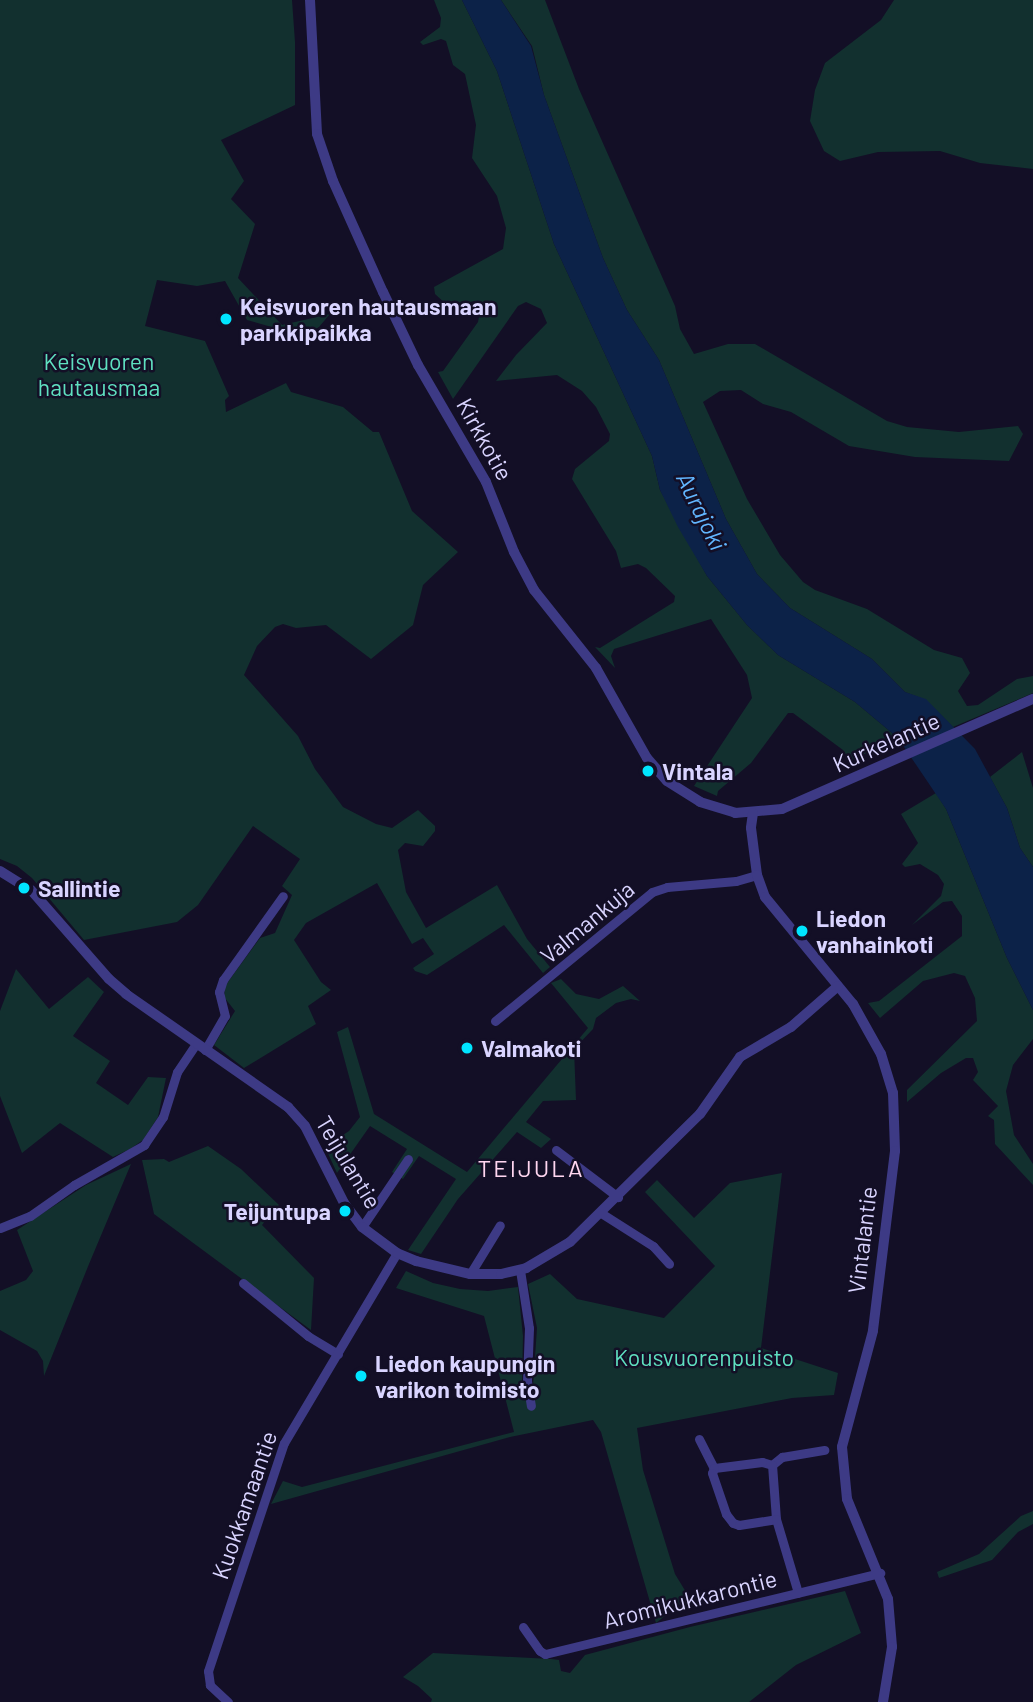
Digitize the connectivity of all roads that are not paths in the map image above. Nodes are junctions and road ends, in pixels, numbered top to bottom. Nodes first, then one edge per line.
1 (310, 0) edge
2 (1033, 699) edge
3 (753, 813) junction
4 (0, 871) edge
5 (757, 874) junction
6 (283, 896) dead end
7 (838, 986) junction
8 (495, 1021) dead end
9 (201, 1047) junction
10 (556, 1150) dead end
11 (408, 1159) dead end
12 (618, 1197) junction
13 (601, 1213) junction
14 (500, 1226) dead end
15 (362, 1227) junction
16 (0, 1228) edge
17 (397, 1253) junction
18 (669, 1264) dead end
19 (470, 1274) junction
20 (521, 1275) junction
21 (243, 1283) dead end
22 (338, 1354) junction
23 (531, 1406) dead end
24 (699, 1439) dead end
25 (824, 1450) dead end
26 (772, 1465) junction
27 (714, 1468) junction
28 (776, 1519) junction
29 (880, 1573) junction
30 (798, 1592) junction
31 (523, 1627) dead end
32 (228, 1702) edge
33 (883, 1702) edge

1 - 3 street, Kirkkotie
2 - 3 street, Kurkelantie
3 - 5 street, Vintalantie
4 - 9 street, Teijulantie
5 - 7 street, Vintalantie
5 - 8 street, Valmankuja
6 - 9 street
7 - 12 street, Teijulantie
7 - 29 street, Vintalantie
9 - 15 street, Teijulantie
9 - 16 street
10 - 12 street
11 - 15 street
12 - 13 street, Teijulantie
13 - 18 street
13 - 20 street, Teijulantie
14 - 19 street
15 - 17 street, Teijulantie
17 - 19 street, Teijulantie
17 - 22 street, Kuokkamaantie
19 - 20 street, Teijulantie
20 - 23 street
21 - 22 street
22 - 32 street, Kuokkamaantie
24 - 27 street
25 - 26 street
26 - 27 street
26 - 28 street
27 - 28 street
28 - 30 street
29 - 30 street, Aromikukkarontie
29 - 33 street, Vintalantie
30 - 31 street, Aromikukkarontie

